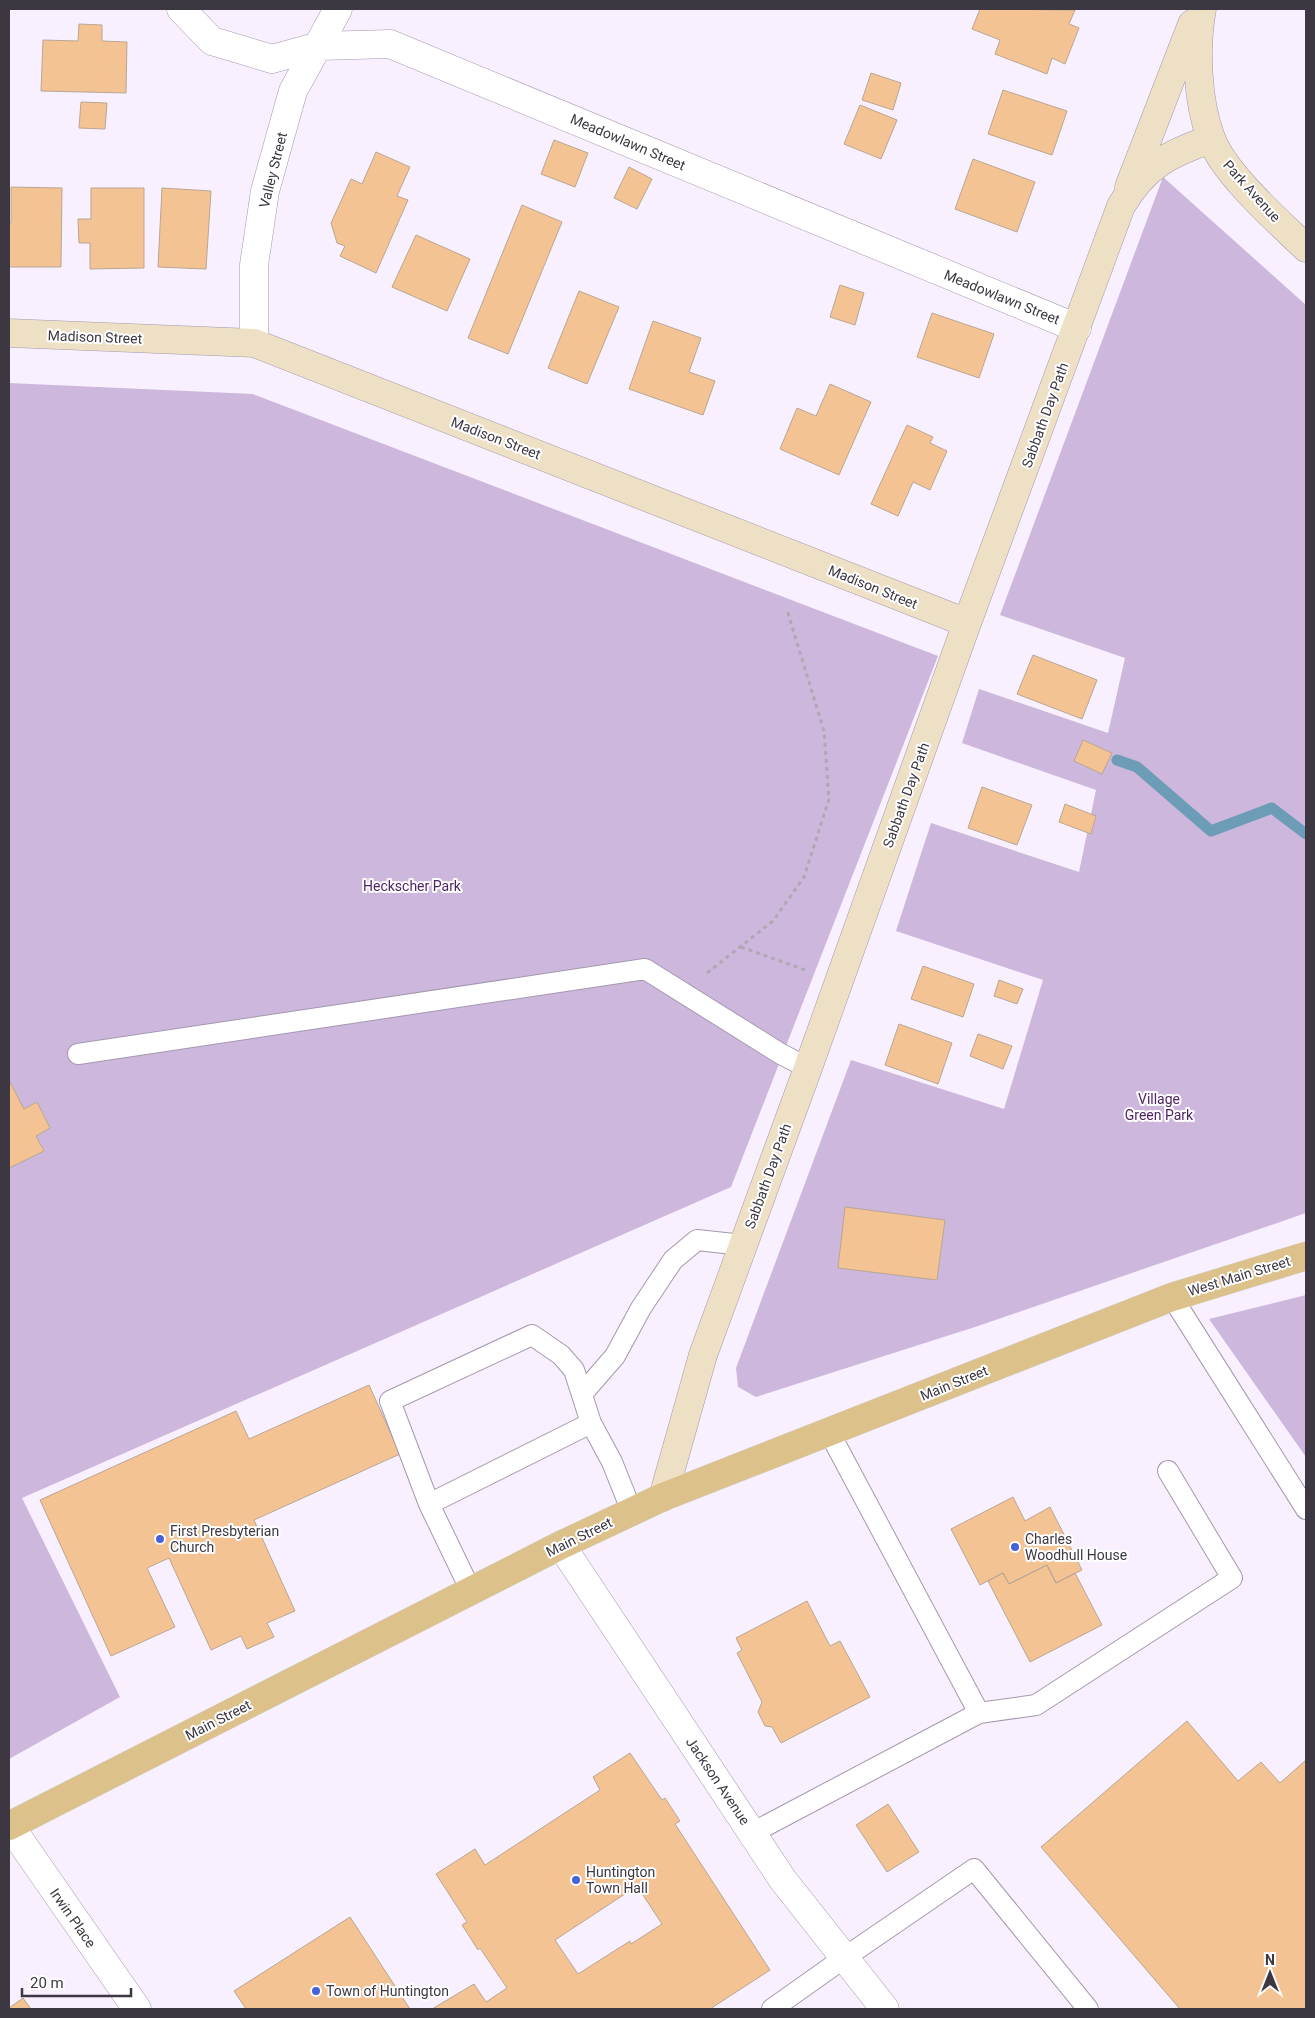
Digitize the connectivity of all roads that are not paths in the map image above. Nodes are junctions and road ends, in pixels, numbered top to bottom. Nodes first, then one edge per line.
1 (180, 9) edge
2 (338, 9) edge
3 (1198, 9) edge
4 (1202, 9) edge
5 (319, 46) junction
6 (1211, 139) junction
7 (1121, 206) junction
8 (1306, 248) edge
9 (1077, 328) junction
10 (9, 334) edge
11 (254, 343) junction
12 (967, 624) junction
13 (78, 1054) dead end
14 (808, 1068) junction
15 (742, 1245) junction
16 (1306, 1256) edge
17 (1172, 1297) junction
18 (582, 1394) junction
19 (591, 1422) junction
20 (828, 1432) junction
21 (1168, 1471) dead end
22 (662, 1497) junction
23 (429, 1504) junction
24 (1306, 1509) edge
25 (632, 1512) junction
26 (561, 1546) junction
27 (471, 1591) junction
28 (979, 1713) junction
29 (10, 1826) edge
30 (752, 1834) junction
31 (844, 1958) junction
32 (137, 2009) edge
33 (772, 2009) edge
34 (884, 2009) edge
35 (1088, 2009) edge

1 - 5 street, Meadowlawn Street
2 - 5 street, Valley Street
3 - 7 main road
4 - 6 main road, Park Avenue
5 - 9 street, Meadowlawn Street
5 - 11 street, Valley Street
6 - 7 main road, Sabbath Day Path
6 - 8 main road, Park Avenue
7 - 9 main road, Sabbath Day Path
9 - 12 main road, Sabbath Day Path
10 - 11 main road, Madison Street
11 - 12 main road, Madison Street
12 - 14 main road, Sabbath Day Path
13 - 14 lane
14 - 15 main road, Sabbath Day Path
15 - 18 lane
15 - 22 main road, Sabbath Day Path
16 - 17 main road, West Main Street
17 - 20 main road, Main Street
17 - 24 lane
18 - 19 lane
18 - 23 lane
19 - 23 lane
19 - 25 lane
20 - 22 main road, Main Street
20 - 28 lane
21 - 28 lane
22 - 25 main road, Main Street
23 - 27 lane
25 - 26 main road, Main Street
26 - 27 main road, Main Street
26 - 30 street, Jackson Avenue
27 - 29 main road, Main Street
28 - 30 lane
29 - 32 street, Irwin Place
30 - 31 street, Jackson Avenue
31 - 33 lane
31 - 34 street, Jackson Avenue
31 - 35 lane

